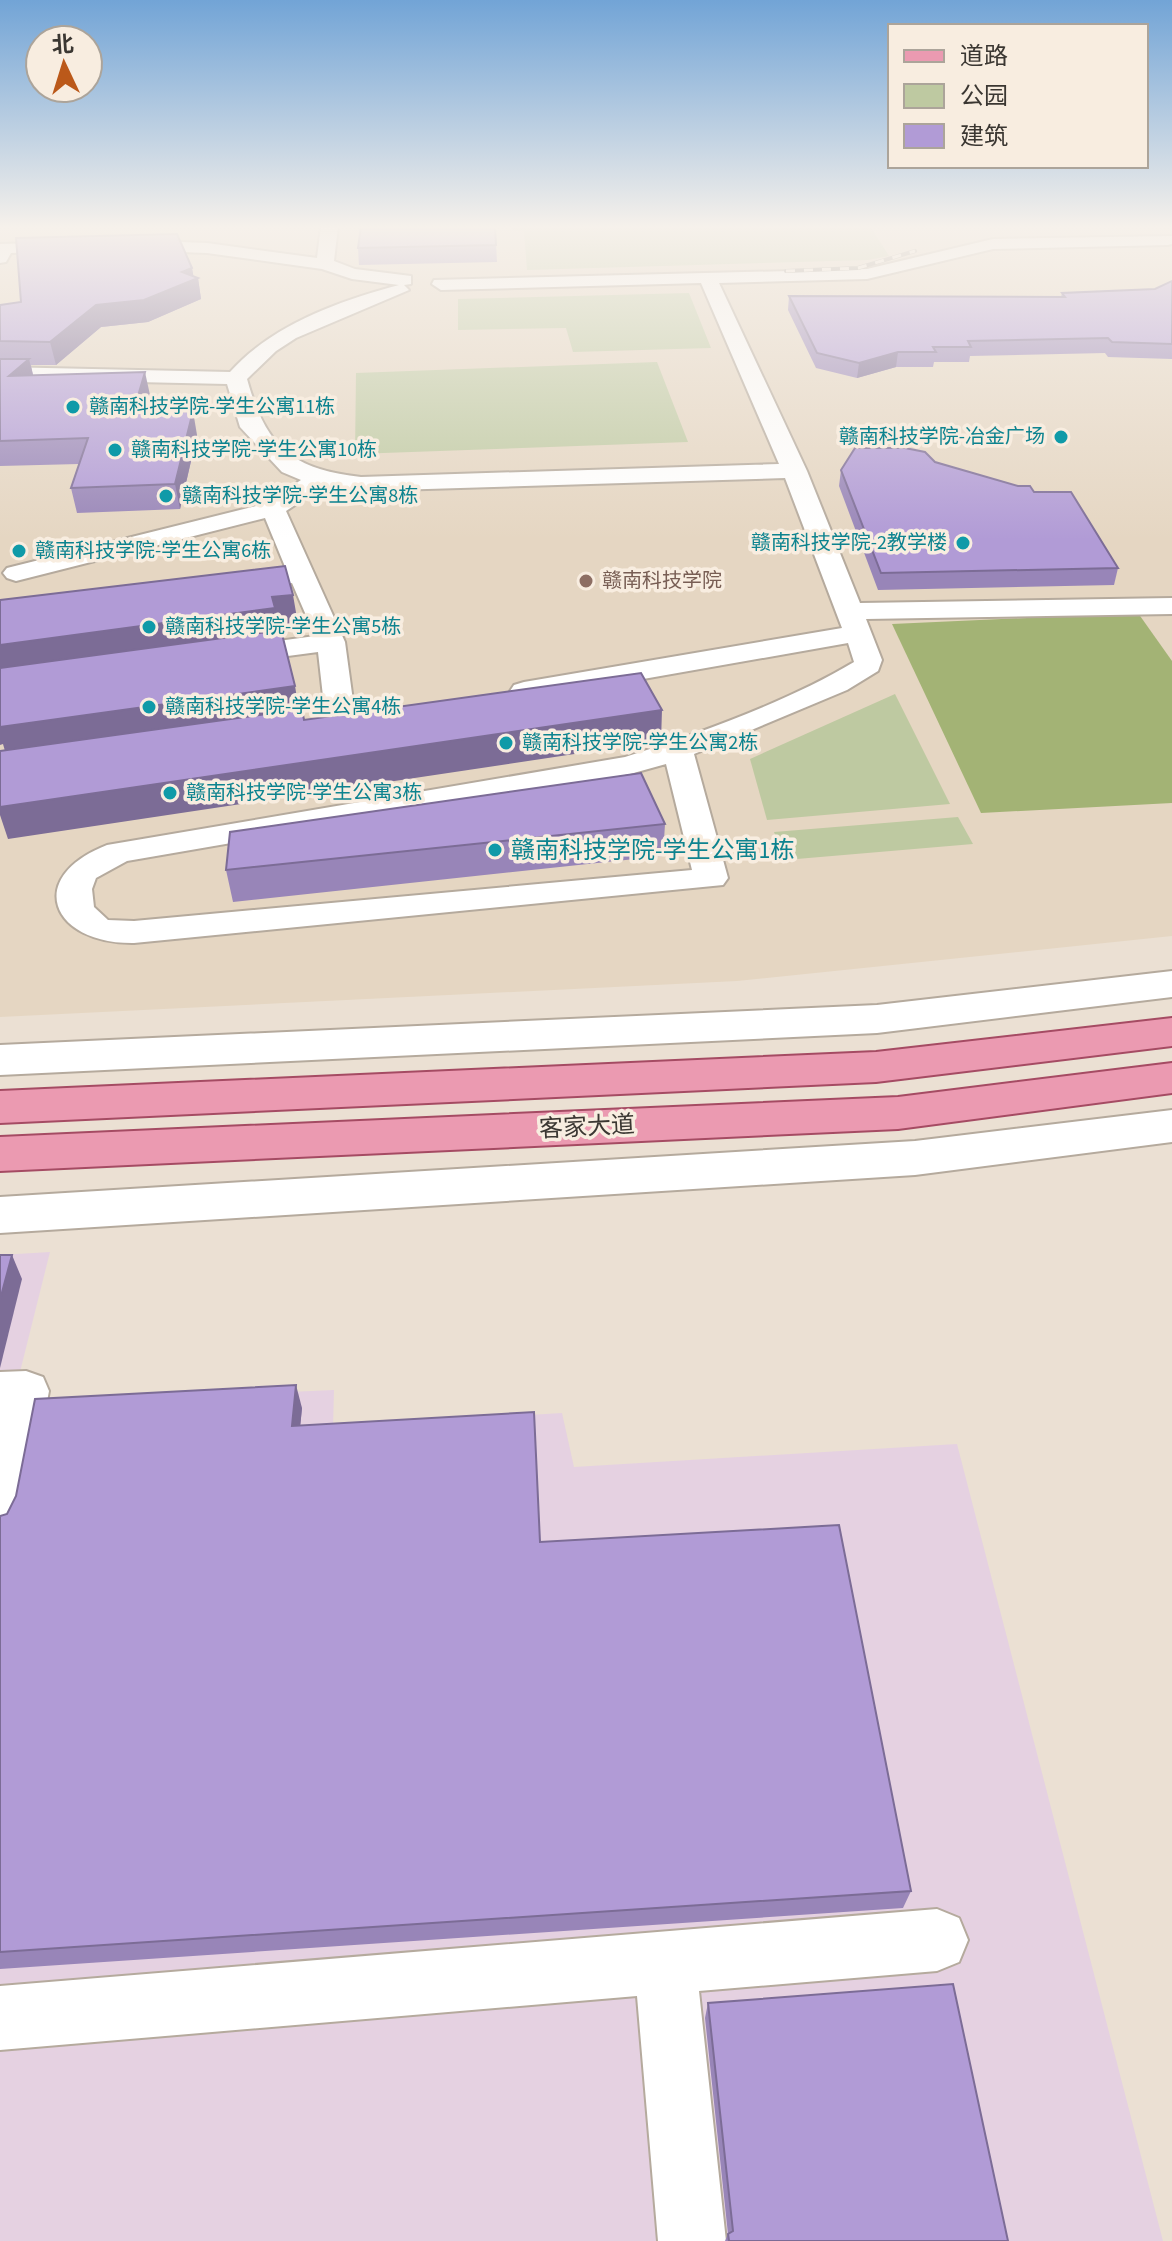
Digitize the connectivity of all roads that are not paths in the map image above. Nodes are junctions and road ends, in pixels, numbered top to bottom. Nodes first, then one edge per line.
1 (299, 331) edge
2 (731, 331) edge
3 (0, 373) edge
4 (236, 378) junction
5 (795, 471) junction
6 (318, 479) junction
7 (273, 509) junction
8 (16, 573) dead end
9 (304, 574) junction
10 (213, 587) edge
11 (1172, 606) edge
12 (852, 622) junction
13 (331, 642) junction
14 (205, 659) edge
15 (497, 696) edge
16 (373, 718) edge
17 (341, 723) junction
18 (310, 727) edge
19 (678, 750) junction
20 (1172, 984) edge
21 (1172, 1032) edge
22 (0, 1060) edge
23 (1172, 1078) edge
24 (0, 1107) edge
25 (1172, 1126) edge
26 (0, 1154) edge
27 (0, 1215) edge
28 (0, 1392) edge
29 (0, 1517) edge
30 (937, 1940) dead end
31 (665, 1960) junction
32 (0, 2018) edge
33 (692, 2241) edge

1 - 4 street
2 - 5 street
3 - 4 street
4 - 6 street
5 - 6 street
5 - 12 street
6 - 7 street
7 - 8 street
7 - 9 street
9 - 10 street
9 - 13 street
11 - 12 street
12 - 15 street
12 - 19 street
13 - 14 street
13 - 17 street
16 - 17 street
17 - 18 street
19 - 19 street
20 - 22 street
21 - 24 main road, 客家大道
23 - 26 main road, 客家大道
25 - 27 street
28 - 29 street
30 - 31 street
31 - 32 street
31 - 33 street

